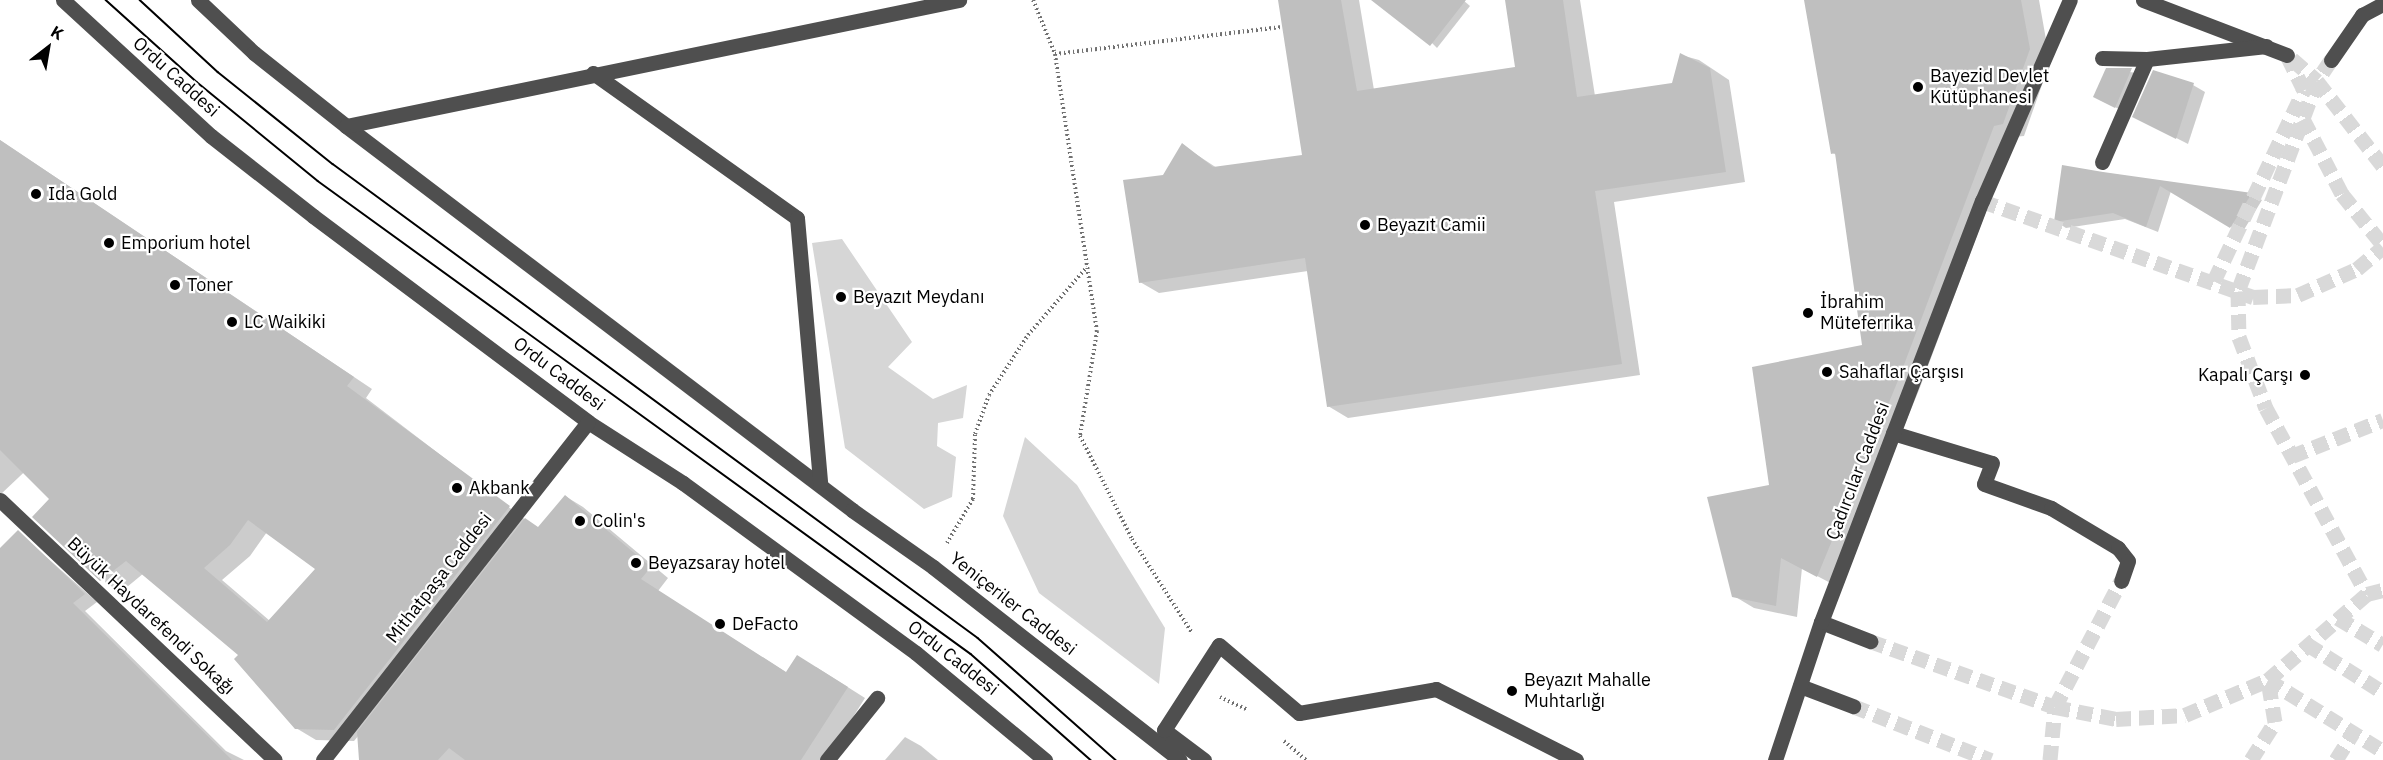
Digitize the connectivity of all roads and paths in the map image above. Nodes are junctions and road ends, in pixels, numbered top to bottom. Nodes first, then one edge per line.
1 (63, 0) edge
2 (198, 0) edge
3 (959, 0) edge
4 (1033, 0) edge
5 (2070, 0) edge
6 (2144, 0) edge
7 (2383, 4) edge
8 (1282, 27) dead end
9 (2266, 46) junction
10 (1055, 54) junction
11 (2287, 55) tunnel mouth
12 (2102, 58) dead end
13 (2147, 58) junction
14 (2331, 60) tunnel mouth
15 (593, 73) junction
16 (346, 126) junction
17 (2102, 162) dead end
18 (1088, 267) junction
19 (588, 422) junction
20 (1893, 433) junction
21 (820, 483) junction
22 (0, 500) edge
23 (933, 567) junction
24 (2121, 581) tunnel mouth
25 (1821, 622) junction
26 (1870, 641) tunnel mouth
27 (1209, 660) junction
28 (1800, 686) junction
29 (1211, 692) dead end
30 (877, 698) dead end
31 (1243, 701) dead end
32 (1853, 706) tunnel mouth
33 (1281, 739) dead end
34 (275, 760) edge
35 (323, 760) edge
36 (827, 760) edge
37 (1045, 760) edge
38 (1180, 760) edge
39 (1204, 760) edge
40 (1306, 760) edge
41 (1576, 760) edge
42 (1775, 760) edge

1 - 19 street, Ordu Caddesi
2 - 16 street
3 - 15 street
4 - 10 path
5 - 20 street, Çadırcılar Caddesi
6 - 9 street
7 - 14 street
8 - 10 path
9 - 11 street
9 - 13 street
10 - 18 path
12 - 13 street
13 - 17 street
15 - 16 street
15 - 21 street
16 - 21 street
18 - 23 path
18 - 27 path
19 - 35 street, Mithatpaşa Caddesi
19 - 37 street, Ordu Caddesi
20 - 24 street
20 - 25 street, Çadırcılar Caddesi
21 - 23 street, Yeniçeriler Caddesi
22 - 34 street, Büyük Haydarefendi Sokağı
23 - 38 street, Yeniçeriler Caddesi
25 - 26 street
25 - 28 street, Çadırcılar Caddesi
27 - 39 street
27 - 41 street
28 - 32 street
28 - 42 street, Çadırcılar Caddesi
29 - 31 path
30 - 36 street
33 - 40 path

